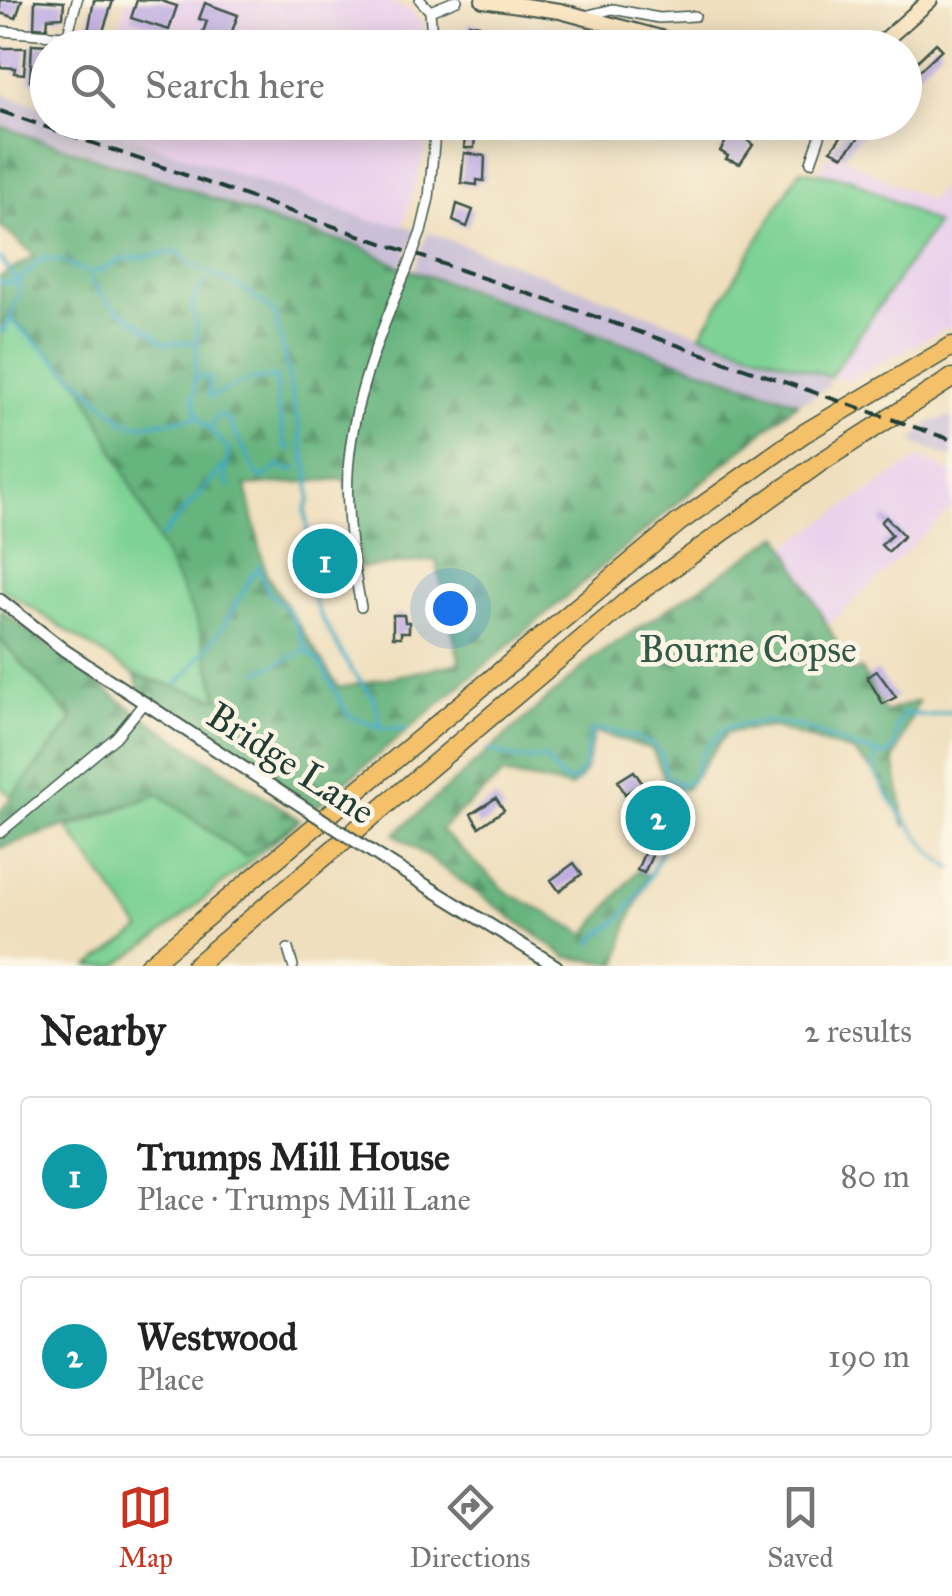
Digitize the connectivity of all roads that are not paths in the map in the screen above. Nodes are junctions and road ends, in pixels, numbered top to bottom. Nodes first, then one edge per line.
1 (77, 0) edge
2 (420, 0) edge
3 (458, 0) edge
4 (483, 0) edge
5 (930, 0) edge
6 (430, 11) junction
7 (581, 16) junction
8 (696, 16) dead end
9 (68, 30) edge
10 (432, 30) edge
11 (632, 30) edge
12 (896, 30) edge
13 (0, 31) edge
14 (30, 36) edge
15 (434, 140) edge
16 (819, 140) edge
17 (811, 162) dead end
18 (952, 346) edge
19 (952, 378) edge
20 (0, 600) edge
21 (361, 607) dead end
22 (144, 704) junction
23 (0, 833) edge
24 (288, 949) dead end
25 (148, 966) edge
26 (195, 966) edge
27 (293, 966) edge
28 (556, 966) edge

1 - 9 street
2 - 6 street
3 - 6 street
4 - 7 main road
5 - 12 main road
6 - 10 street
7 - 8 street
7 - 11 main road
13 - 14 street
15 - 21 street, bridge
16 - 17 street
18 - 25 highway
19 - 26 highway
20 - 22 street, Bridge Lane
22 - 23 street
22 - 28 street, Bridge Lane, bridge
24 - 27 street

